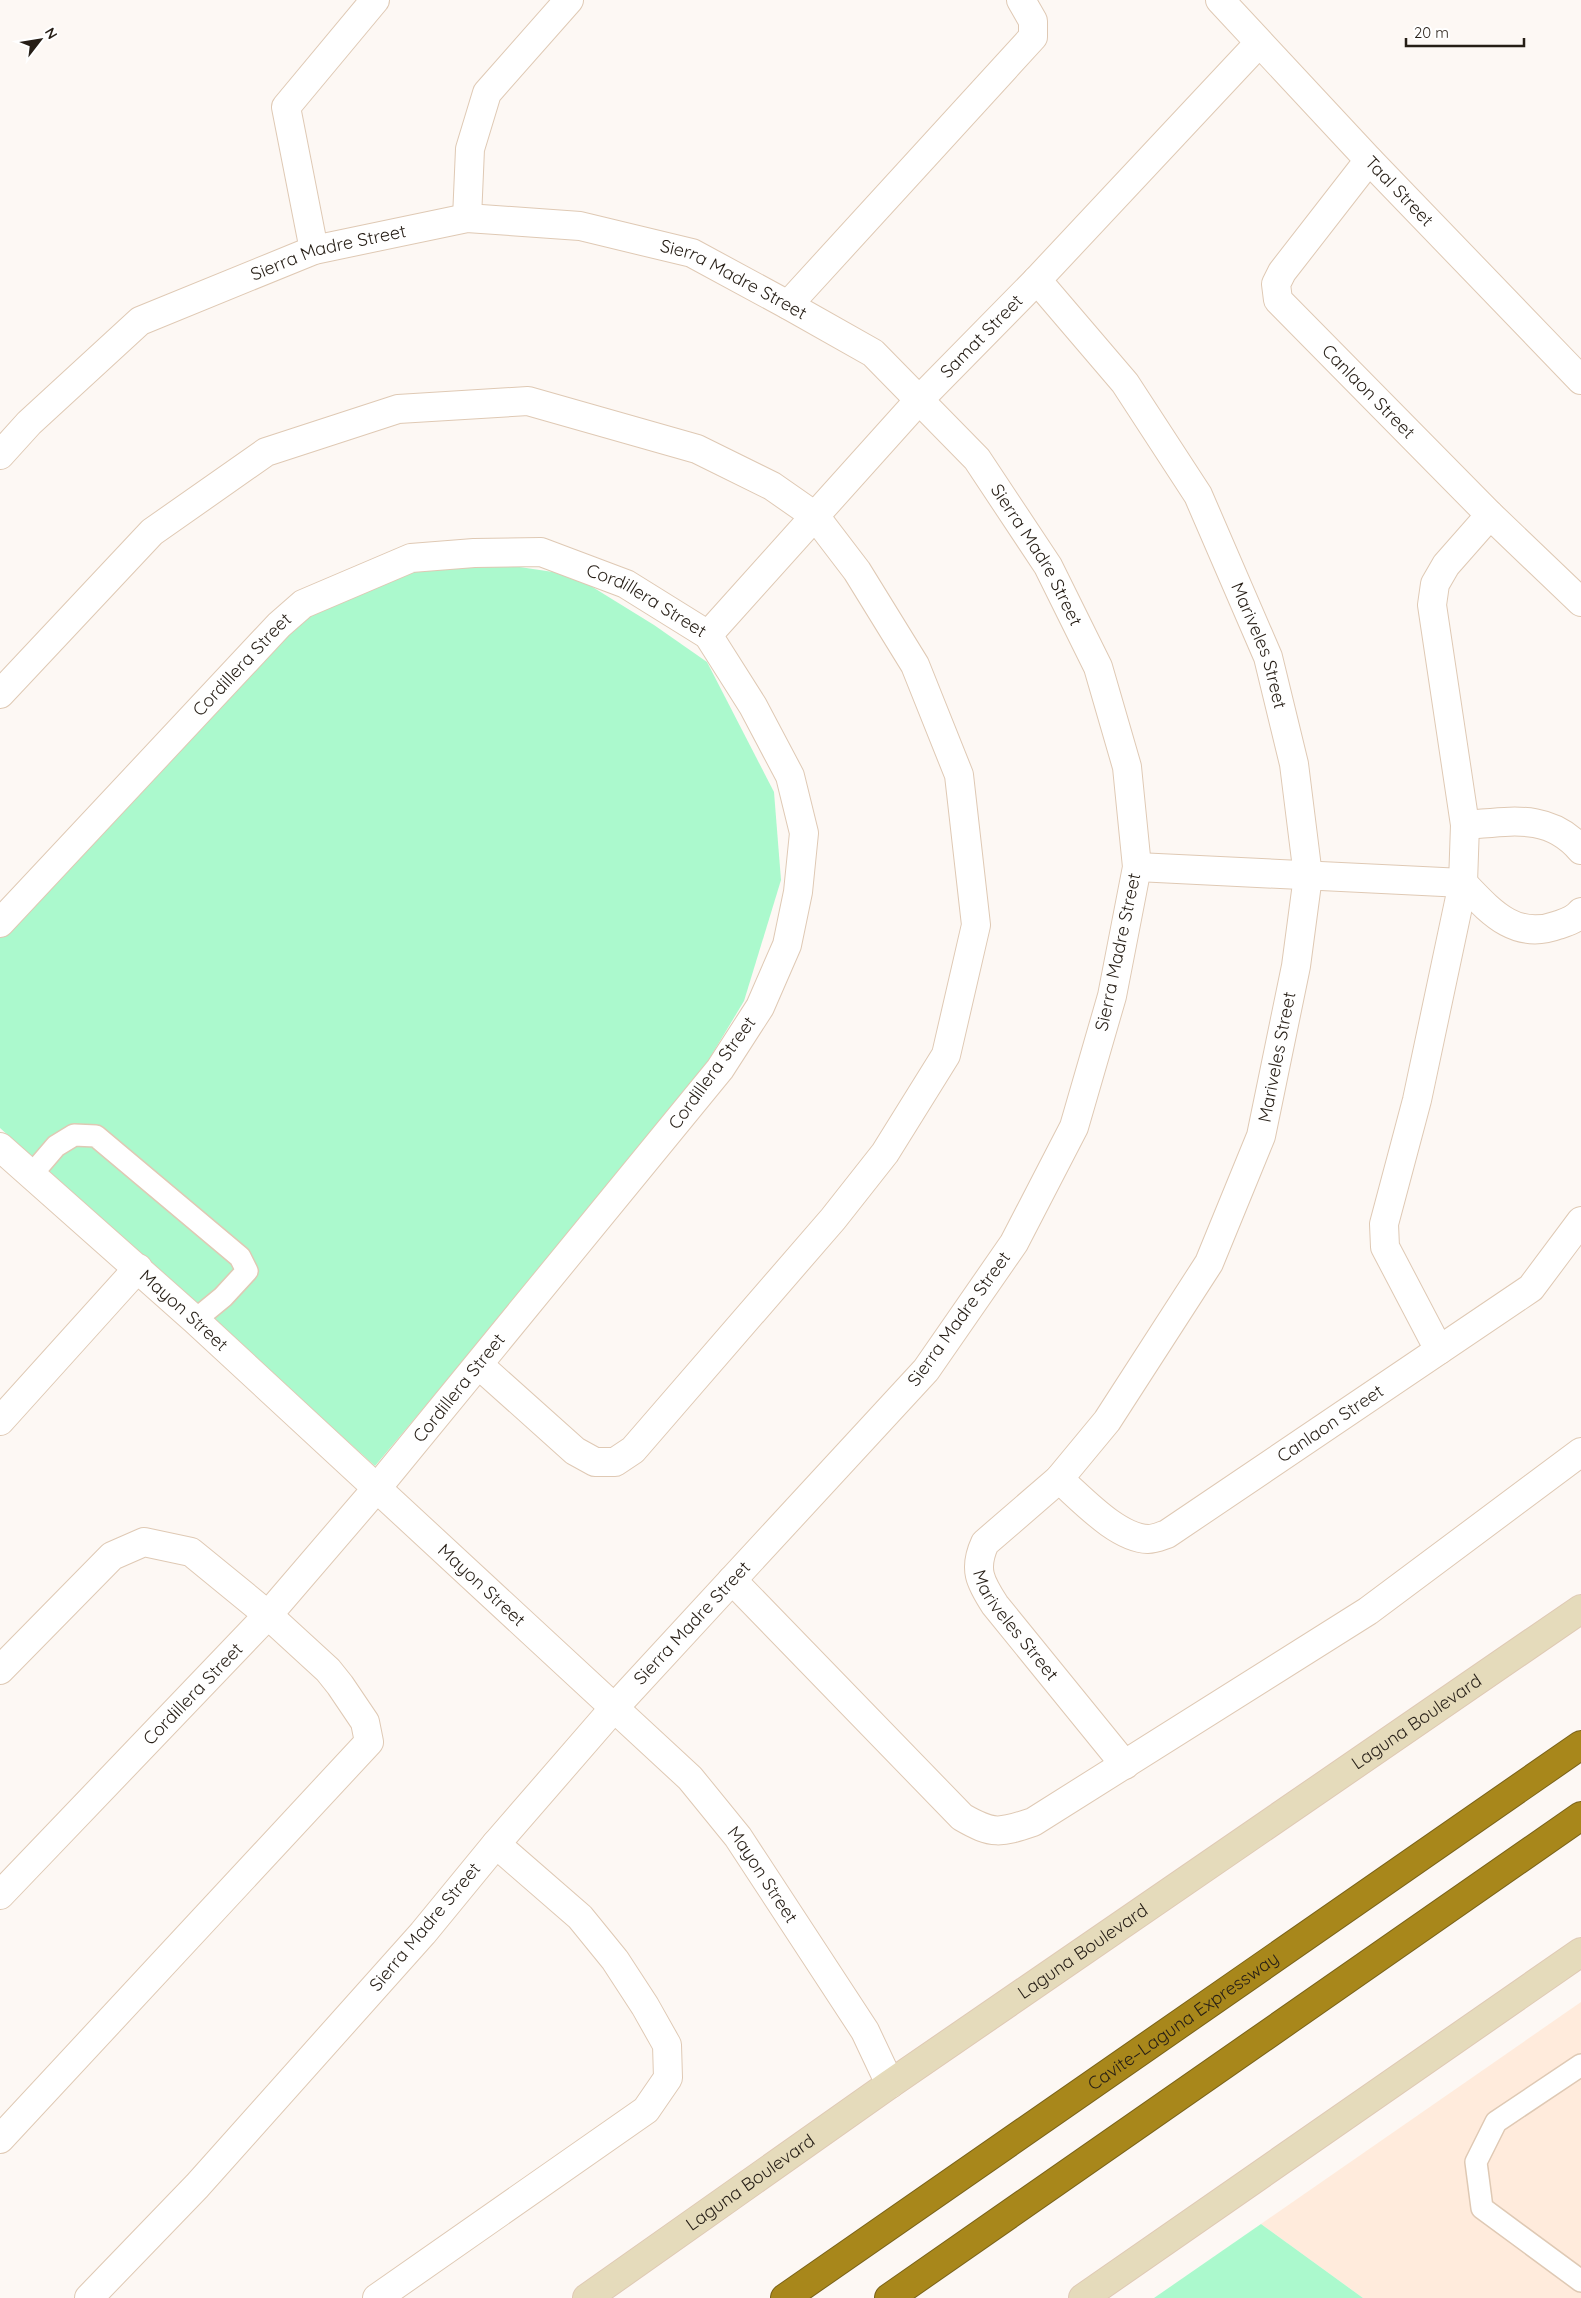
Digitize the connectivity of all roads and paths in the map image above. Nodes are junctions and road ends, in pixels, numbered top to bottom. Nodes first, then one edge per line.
1 (375, 0) edge
2 (569, 0) edge
3 (1021, 0) edge
4 (1220, 0) edge
5 (1259, 43) junction
6 (1369, 160) junction
7 (467, 218) junction
8 (314, 250) junction
9 (1037, 280) junction
10 (788, 304) junction
11 (1581, 380) edge
12 (920, 399) junction
13 (0, 455) edge
14 (1490, 515) junction
15 (815, 516) junction
16 (1581, 602) edge
17 (708, 635) junction
18 (0, 694) edge
19 (1465, 825) junction
20 (1581, 850) edge
21 (1136, 867) junction
22 (1308, 876) junction
23 (1463, 882) junction
24 (1581, 912) edge
25 (0, 923) edge
26 (0, 1147) edge
27 (32, 1174) junction
28 (1581, 1221) edge
29 (138, 1268) junction
30 (195, 1320) junction
31 (1439, 1350) junction
32 (479, 1365) junction
33 (0, 1420) edge
34 (1581, 1452) edge
35 (1059, 1480) junction
36 (377, 1488) junction
37 (732, 1580) junction
38 (1581, 1609) edge
39 (268, 1615) junction
40 (0, 1670) edge
41 (614, 1708) junction
42 (1581, 1745) edge
43 (1124, 1765) junction
44 (1581, 1816) edge
45 (496, 1844) junction
46 (0, 1895) edge
47 (1581, 1952) edge
48 (1579, 2070) edge
49 (890, 2084) junction
50 (0, 2139) edge
51 (1581, 2282) edge
52 (89, 2298) edge
53 (377, 2298) edge
54 (587, 2298) edge
55 (785, 2298) edge
56 (889, 2298) edge
57 (1083, 2298) edge

1 - 8 street
2 - 7 street
3 - 10 street
4 - 5 street, Taal Street
5 - 6 street, Taal Street
5 - 9 street, Samat Street
6 - 11 street, Taal Street
6 - 14 street, Canlaon Street
7 - 8 street, Sierra Madre Street
7 - 10 street, Sierra Madre Street
8 - 13 street, Sierra Madre Street
9 - 12 street, Samat Street
9 - 22 street, Mariveles Street
10 - 12 street, Sierra Madre Street
12 - 15 street, Samat Street
12 - 21 street, Sierra Madre Street
14 - 16 street, Canlaon Street
14 - 19 street
15 - 17 street, Samat Street
15 - 18 street
15 - 32 street
17 - 25 street, Cordillera Street
17 - 32 street, Cordillera Street
19 - 20 street
19 - 23 street
21 - 22 street
21 - 37 street, Sierra Madre Street
22 - 23 street
22 - 35 street, Mariveles Street
23 - 24 street
23 - 31 street
26 - 27 street, Mayon Street
27 - 29 street, Mayon Street
27 - 30 lane
28 - 31 street, Canlaon Street
29 - 30 street, Mayon Street
29 - 33 street
30 - 36 street, Mayon Street
31 - 35 street, Canlaon Street
32 - 36 street, Cordillera Street
34 - 43 street
35 - 43 street, Mariveles Street
36 - 39 street, Cordillera Street
36 - 41 street, Mayon Street
37 - 41 street, Sierra Madre Street
37 - 43 street
38 - 49 main road, Laguna Boulevard
39 - 40 street
39 - 46 street, Cordillera Street
39 - 50 street
41 - 45 street, Sierra Madre Street
41 - 49 street, Mayon Street
42 - 55 highway, Cavite–Laguna Expressway
44 - 56 highway
45 - 52 street, Sierra Madre Street
45 - 53 street
47 - 57 main road
48 - 51 lane
49 - 54 main road, Laguna Boulevard

